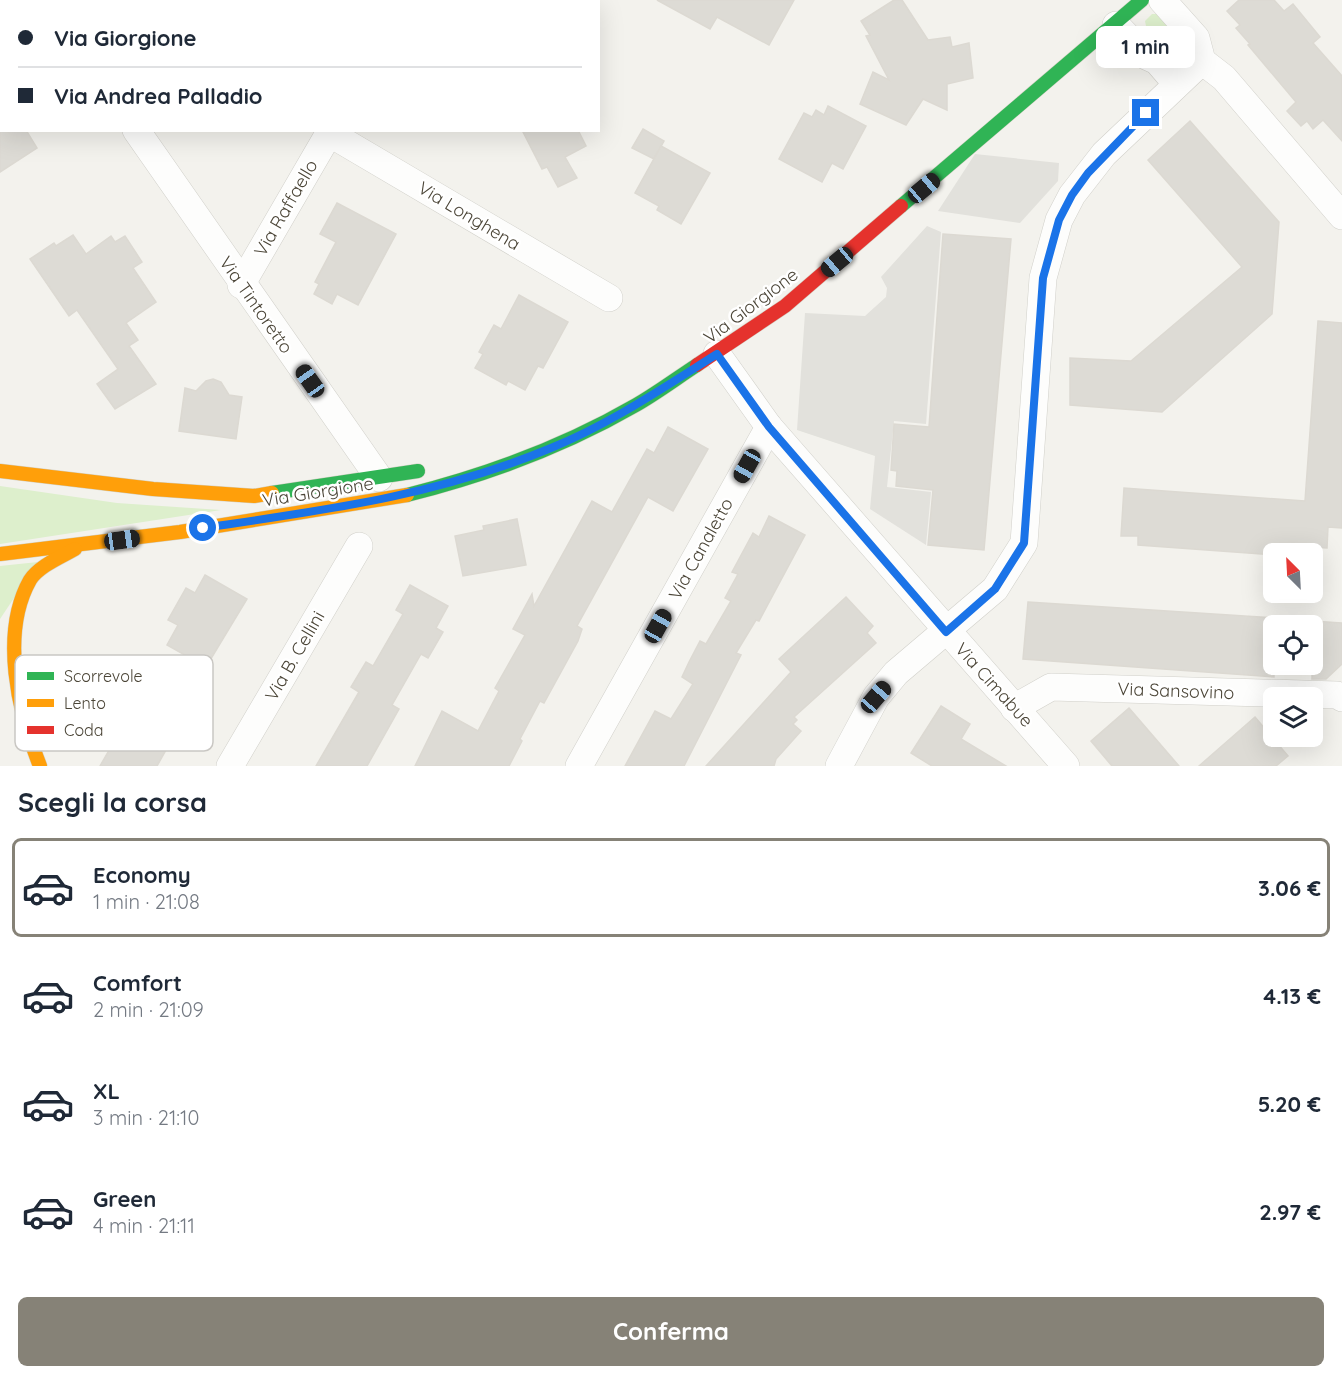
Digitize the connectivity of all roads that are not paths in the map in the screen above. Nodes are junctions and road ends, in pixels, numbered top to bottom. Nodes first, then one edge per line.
1 (1142, 0) edge
2 (1162, 0) edge
3 (1116, 25) junction
4 (1202, 61) junction
5 (1176, 83) junction
6 (137, 132) edge
7 (330, 132) edge
8 (1342, 216) edge
9 (241, 285) junction
10 (609, 298) dead end
11 (717, 354) junction
12 (769, 427) junction
13 (552, 448) junction
14 (11, 458) dead end
15 (471, 462) dead end
16 (436, 468) dead end
17 (0, 471) edge
18 (379, 478) junction
19 (91, 480) junction
20 (82, 545) junction
21 (359, 546) dead end
22 (0, 554) edge
23 (946, 632) junction
24 (1342, 698) edge
25 (1014, 708) junction
26 (15, 709) edge
27 (26, 751) edge
28 (32, 751) edge
29 (38, 766) edge
30 (230, 766) edge
31 (579, 766) edge
32 (839, 766) edge
33 (1066, 766) edge

1 - 3 main road, Via Giorgione
2 - 4 street
3 - 5 street
3 - 11 main road, Via Giorgione
4 - 5 street
4 - 8 street
5 - 23 street
6 - 9 street, Via Tintoretto
7 - 9 street, Via Raffaello
7 - 10 street, Via Longhena
9 - 18 street, Via Tintoretto
11 - 12 street, Via Cimabue
11 - 13 main road, Via Giorgione
12 - 23 street, Via Cimabue
12 - 31 street, Via Canaletto
13 - 15 main road, Via Giorgione
13 - 20 main road, Via Giorgione
14 - 19 main road, Via Giorgione
16 - 18 main road, Via Giorgione
17 - 19 main road, Via Giorgione
18 - 19 main road, Via Giorgione
20 - 22 main road, Via Giorgione
20 - 26 main road, Via Giorgione
21 - 30 street, Via B. Cellini
23 - 25 street, Via Cimabue
23 - 32 street
24 - 25 street, Via Sansovino
25 - 33 street, Via Cimabue
27 - 29 main road
28 - 29 main road, Via Giorgione

